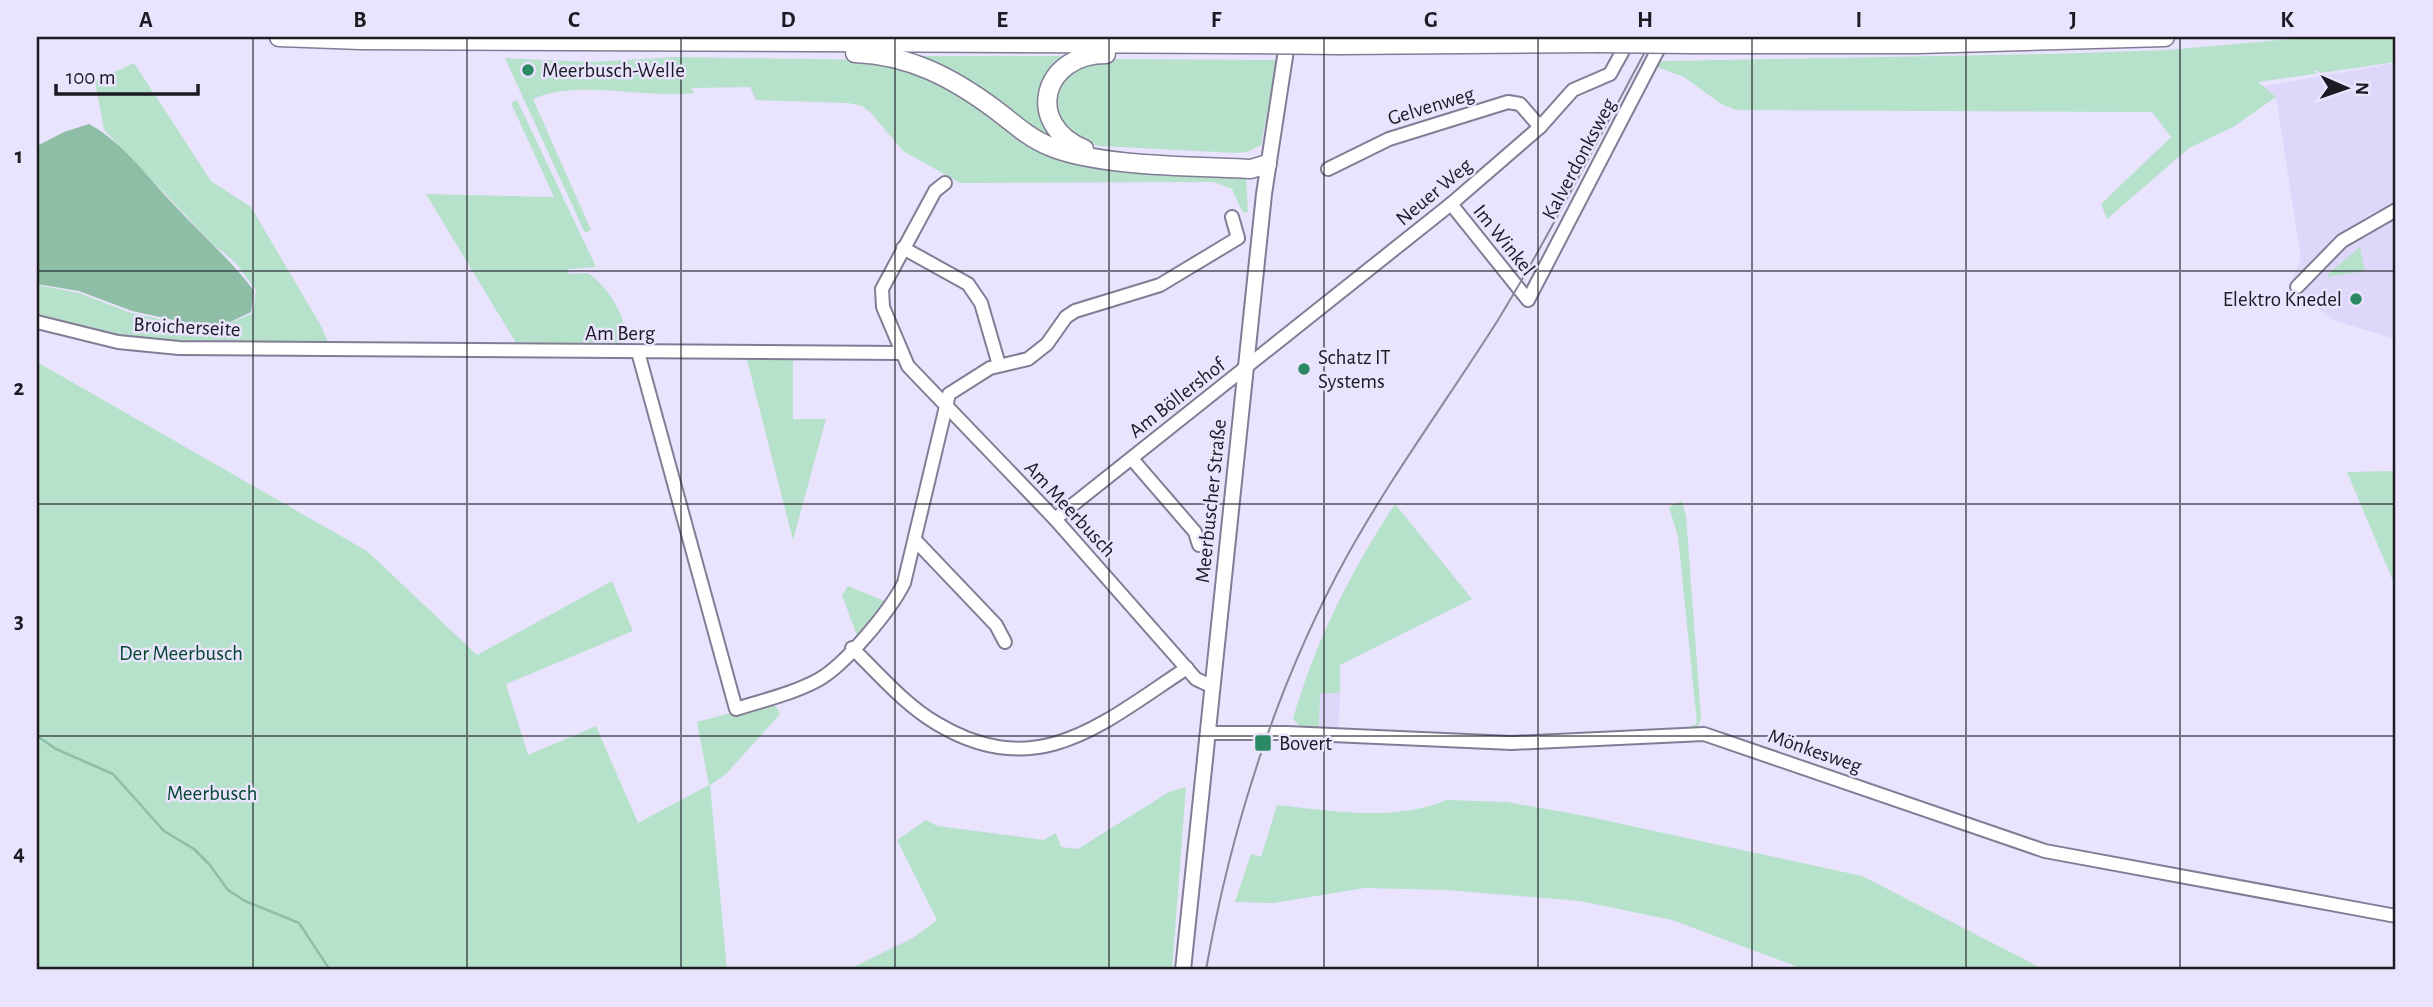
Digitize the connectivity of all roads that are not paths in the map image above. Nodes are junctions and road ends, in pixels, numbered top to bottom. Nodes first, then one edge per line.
1 (279, 37) edge
2 (1288, 37) edge
3 (1630, 37) edge
4 (1665, 37) edge
5 (2165, 37) edge
6 (783, 42) junction
7 (1167, 44) junction
8 (1540, 127) junction
9 (1267, 164) junction
10 (1328, 169) dead end
11 (945, 183) dead end
12 (1451, 204) junction
13 (2396, 210) edge
14 (1232, 217) dead end
15 (903, 248) junction
16 (2297, 287) dead end
17 (1528, 300) joint
18 (37, 322) edge
19 (337, 351) joint
20 (638, 352) junction
21 (902, 354) junction
22 (999, 365) junction
23 (1246, 367) junction
24 (945, 407) junction
25 (1132, 459) junction
26 (1055, 519) junction
27 (915, 540) junction
28 (1199, 545) dead end
29 (1005, 642) dead end
30 (852, 648) junction
31 (1187, 668) junction
32 (1213, 687) junction
33 (1208, 733) junction
34 (2396, 916) edge
35 (1183, 970) edge

1 - 6 highway
2 - 9 main road, Meerbuscher Straße
3 - 8 street, Neuer Weg
4 - 17 street, Kalverdonksweg
5 - 7 highway, bridge
6 - 7 highway
6 - 9 highway
7 - 9 highway
8 - 10 street, Gelvenweg
8 - 12 street, Neuer Weg
9 - 23 main road, Meerbuscher Straße
11 - 15 street, Am Meerbusch
12 - 17 street, Im Winkel
12 - 23 street, Neuer Weg
13 - 16 street
14 - 22 street
15 - 21 street, Am Meerbusch
15 - 22 street
18 - 19 street, Broicherseite
19 - 20 street, Am Berg
20 - 21 street, Am Berg
20 - 30 street
21 - 24 street, Am Meerbusch
22 - 24 street
23 - 25 street, Am Böllershof
23 - 32 main road, Meerbuscher Straße
24 - 26 street, Am Meerbusch
24 - 27 street
25 - 26 street, Am Böllershof
25 - 28 street, Am Böllershof
26 - 31 street, Am Meerbusch
27 - 29 street
27 - 30 street
30 - 31 street
31 - 32 street, Am Meerbusch
32 - 33 main road, Meerbuscher Straße
33 - 34 street, Mönkesweg
33 - 35 main road, Meerbuscher Straße

